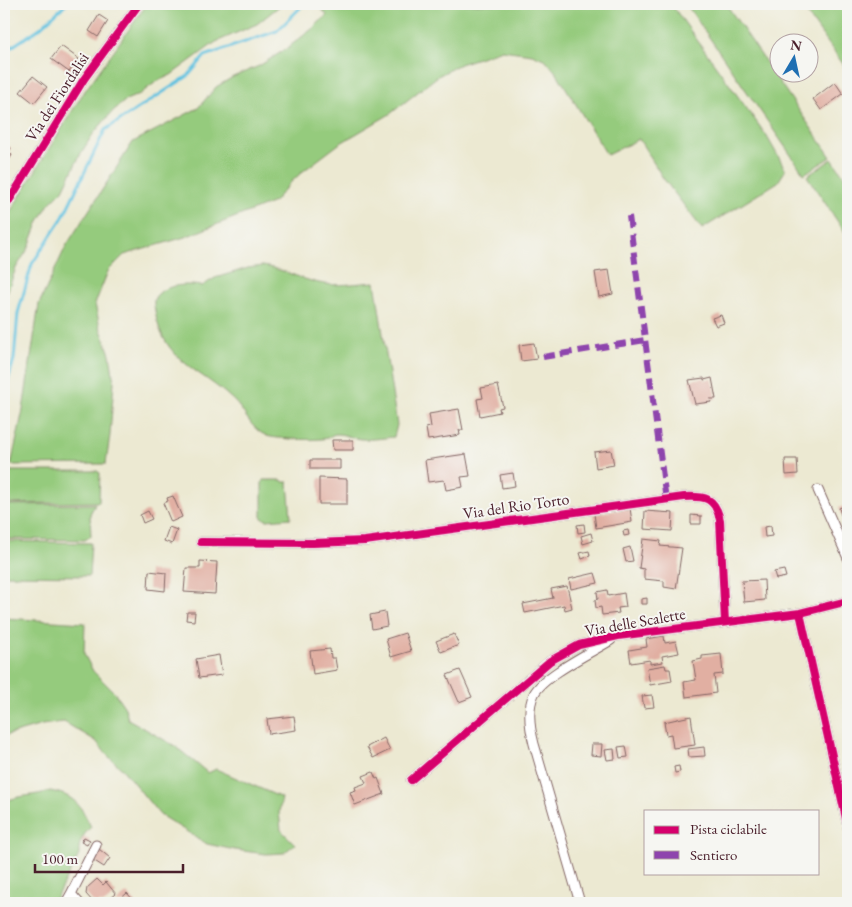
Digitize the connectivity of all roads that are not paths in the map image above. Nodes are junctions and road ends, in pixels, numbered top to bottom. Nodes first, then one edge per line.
1 (139, 4) edge
2 (4, 208) edge
3 (818, 490) dead end
4 (201, 542) dead end
5 (848, 558) edge
6 (848, 601) edge
7 (800, 613) junction
8 (725, 622) junction
9 (618, 636) junction
10 (412, 780) dead end
11 (848, 827) edge
12 (96, 845) dead end
13 (71, 894) junction
14 (66, 903) edge
15 (79, 903) edge
16 (580, 903) edge

1 - 2 street, Via dei Fiordalisi
3 - 5 street
4 - 8 street, Via del Rio Torto
6 - 7 street, Via delle Scalette
7 - 8 street, Via delle Scalette
7 - 11 street
8 - 9 street, Via delle Scalette
9 - 10 street, Via delle Scalette
9 - 16 street
12 - 13 street
13 - 14 street
13 - 15 street

